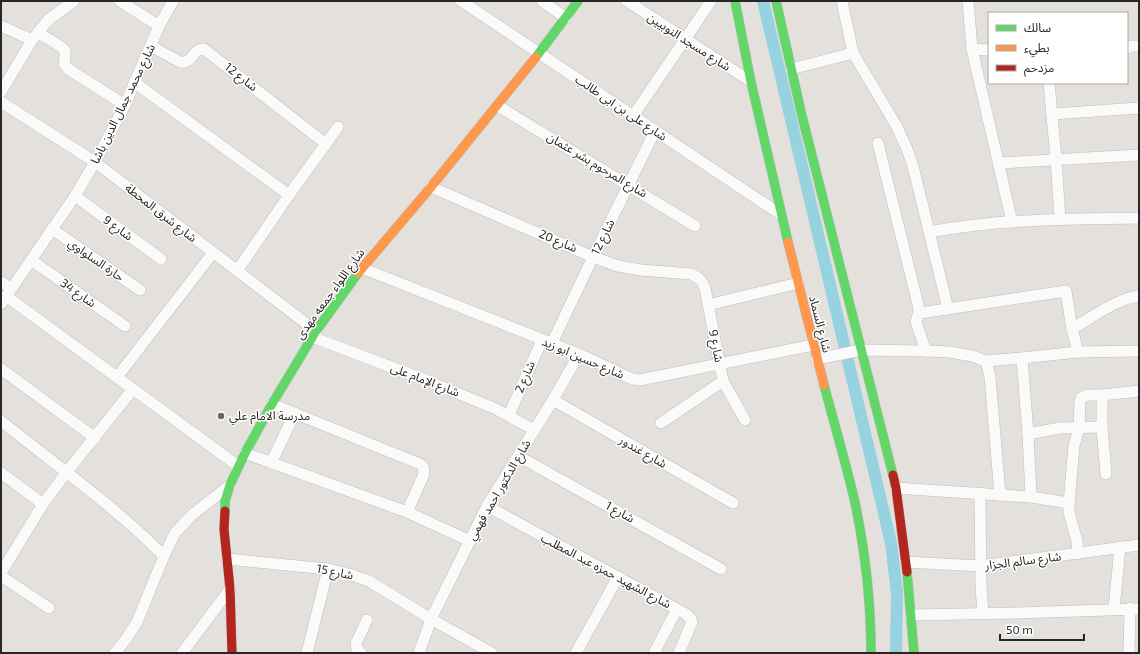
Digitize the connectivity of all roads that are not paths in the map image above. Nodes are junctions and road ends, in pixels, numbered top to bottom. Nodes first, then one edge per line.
1 (74, 1) edge
2 (120, 1) edge
3 (173, 1) edge
4 (461, 1) edge
5 (542, 1) edge
6 (578, 1) edge
7 (627, 1) edge
8 (711, 1) edge
9 (735, 1) edge
10 (776, 1) edge
11 (842, 1) edge
12 (968, 1) edge
13 (566, 18) junction
14 (1, 26) edge
15 (159, 26) junction
16 (35, 37) junction
17 (685, 40) junction
18 (151, 46) junction
19 (1139, 46) edge
20 (1128, 47) edge
21 (972, 49) junction
22 (988, 50) edge
23 (539, 54) junction
24 (853, 54) junction
25 (791, 69) junction
26 (134, 82) junction
27 (751, 82) junction
28 (1049, 84) edge
29 (1, 92) edge
30 (1, 102) edge
31 (125, 105) junction
32 (498, 106) junction
33 (1139, 108) edge
34 (1052, 114) junction
35 (633, 116) junction
36 (338, 127) dead end
37 (655, 131) junction
38 (878, 143) dead end
39 (326, 144) junction
40 (1139, 155) edge
41 (1056, 159) junction
42 (95, 162) junction
43 (999, 163) junction
44 (629, 185) junction
45 (431, 187) junction
46 (289, 195) junction
47 (75, 196) junction
48 (781, 214) junction
49 (1139, 218) edge
50 (1060, 219) junction
51 (1012, 222) junction
52 (695, 226) dead end
53 (52, 229) junction
54 (929, 232) junction
55 (213, 253) junction
56 (593, 256) junction
57 (161, 259) dead end
58 (31, 260) junction
59 (362, 268) junction
60 (236, 271) junction
61 (691, 274) joint
62 (1, 282) edge
63 (798, 283) junction
64 (140, 290) dead end
65 (6, 296) edge
66 (1139, 296) edge
67 (708, 305) junction
68 (948, 309) junction
69 (920, 313) junction
70 (125, 326) dead end
71 (1072, 329) junction
72 (314, 334) junction
73 (547, 341) junction
74 (813, 345) junction
75 (926, 351) junction
76 (1139, 351) edge
77 (856, 352) junction
78 (1078, 352) junction
79 (579, 354) junction
80 (1022, 358) junction
81 (817, 359) junction
82 (986, 361) junction
83 (720, 364) junction
84 (1, 369) edge
85 (116, 377) junction
86 (723, 381) junction
87 (133, 389) junction
88 (1139, 391) edge
89 (1102, 395) junction
90 (553, 400) junction
91 (272, 404) junction
92 (295, 413) junction
93 (509, 415) junction
94 (745, 420) dead end
95 (1, 421) edge
96 (661, 423) dead end
97 (1102, 427) junction
98 (1079, 428) junction
99 (534, 430) junction
100 (1028, 434) junction
101 (95, 438) junction
102 (245, 453) junction
103 (518, 456) junction
104 (271, 463) junction
105 (238, 466) junction
106 (1, 472) edge
107 (66, 473) junction
108 (1106, 474) dead end
109 (230, 485) junction
110 (896, 488) junction
111 (980, 494) junction
112 (1000, 495) junction
113 (1031, 497) junction
114 (733, 503) dead end
115 (1069, 503) junction
116 (43, 504) junction
117 (487, 506) junction
118 (407, 512) junction
119 (470, 541) junction
120 (1139, 545) edge
121 (1120, 547) junction
122 (1078, 554) junction
123 (164, 556) junction
124 (227, 559) junction
125 (906, 562) junction
126 (980, 566) junction
127 (328, 569) junction
128 (721, 569) dead end
129 (1, 575) edge
130 (618, 577) junction
131 (230, 589) junction
132 (49, 608) dead end
133 (1134, 608) edge
134 (677, 609) junction
135 (1114, 609) junction
136 (983, 614) junction
137 (911, 615) junction
138 (431, 619) junction
139 (368, 620) dead end
140 (1132, 651) edge
141 (115, 653) edge
142 (182, 653) edge
143 (232, 653) edge
144 (307, 653) edge
145 (361, 653) edge
146 (419, 653) edge
147 (492, 653) edge
148 (576, 653) edge
149 (654, 653) edge
150 (679, 653) edge
151 (871, 653) edge
152 (914, 653) edge

1 - 16 street
2 - 15 street
3 - 15 street, شارع محمد جمال الدين باشا
4 - 23 street, شارع على بن ابى طالب
5 - 13 street
6 - 13 main road, شارع اللواء جمعه مهدى
7 - 17 street, شارع مسجد النوبيين
8 - 17 street
9 - 27 main road, شارع السماد
10 - 25 main road
11 - 24 street
12 - 21 street
13 - 23 main road, شارع اللواء جمعه مهدى
14 - 16 street
15 - 18 street, شارع محمد جمال الدين باشا
16 - 29 street
16 - 31 street
17 - 27 street, شارع مسجد النوبيين
17 - 35 street
18 - 26 street, شارع محمد جمال الدين باشا
18 - 39 street, شارع 12
19 - 20 street
21 - 22 street
21 - 43 street
23 - 32 main road, شارع اللواء جمعه مهدى
23 - 35 street, شارع على بن ابى طالب
24 - 25 street
24 - 54 street
25 - 77 main road
26 - 31 street, شارع محمد جمال الدين باشا
26 - 46 street
27 - 48 main road, شارع السماد
28 - 34 street
30 - 42 street, شارع شرق المحطة
31 - 42 street, شارع محمد جمال الدين باشا
32 - 44 street, شارع المرحوم بشر عثمان
32 - 45 main road, شارع اللواء جمعه مهدى
33 - 34 street
34 - 41 street
35 - 37 street, شارع على بن ابى طالب
36 - 39 street
37 - 44 street, شارع 12
37 - 48 street, شارع على بن ابى طالب
38 - 69 street
39 - 46 street
40 - 41 street
41 - 43 street
41 - 50 street
42 - 47 street, شارع محمد جمال الدين باشا
42 - 55 street, شارع شرق المحطة
43 - 51 street
44 - 52 street, شارع المرحوم بشر عثمان
44 - 56 street, شارع 12
45 - 56 street, شارع 20
45 - 59 main road, شارع اللواء جمعه مهدى
46 - 60 street
47 - 53 street, شارع محمد جمال الدين باشا
47 - 57 street, شارع 9
48 - 63 main road, شارع السماد
49 - 50 street
50 - 51 street
51 - 54 street
53 - 58 street, شارع محمد جمال الدين باشا
53 - 64 street, حارة السلواوي
54 - 68 street
55 - 60 street, شارع شرق المحطة
55 - 85 street
56 - 61 street, شارع 20
56 - 73 street, شارع 12
58 - 65 street, شارع محمد جمال الدين باشا
58 - 70 street, شارع 34
59 - 72 main road, شارع اللواء جمعه مهدى
59 - 73 street, شارع حسين ابو زيد
60 - 72 street, شارع شرق المحطة
61 - 67 street, شارع 9
62 - 65 street
63 - 67 street
63 - 74 main road, شارع السماد
65 - 85 street
66 - 71 street
67 - 83 street, شارع 9
68 - 69 street
68 - 71 street
69 - 75 street
71 - 78 street
72 - 91 main road, شارع اللواء جمعه مهدى
72 - 93 street, شارع الإمام على
73 - 79 street, شارع حسين ابو زيد
73 - 93 street, شارع 2
74 - 81 main road, شارع السماد
74 - 83 street, شارع حسين ابو زيد
75 - 77 street
75 - 82 street
76 - 78 street
77 - 81 street
77 - 110 main road
78 - 80 street
79 - 83 street, شارع حسين ابو زيد
79 - 90 street, شارع الدكتور احمد فهمي
80 - 82 street
80 - 100 street
81 - 151 main road, شارع السماد
82 - 112 street
83 - 86 street, شارع 9
84 - 101 street
85 - 87 street
86 - 94 street, شارع 9
86 - 96 street
87 - 101 street
87 - 105 street
88 - 89 street
89 - 97 street
89 - 98 street
90 - 99 street, شارع الدكتور احمد فهمي
90 - 114 street, شارع غندور
91 - 92 street
91 - 102 main road, شارع اللواء جمعه مهدى
92 - 104 street
92 - 118 street
93 - 99 street, شارع الإمام على
95 - 107 street
97 - 98 street
97 - 108 street
98 - 100 street
98 - 115 street
99 - 103 street, شارع الدكتور احمد فهمي
100 - 113 street
101 - 107 street
102 - 104 street
102 - 105 main road, شارع اللواء جمعه مهدى
103 - 117 street, شارع الدكتور احمد فهمي
103 - 128 street, شارع 1
104 - 118 street
105 - 109 main road, شارع اللواء جمعه مهدى
106 - 116 street
107 - 116 street
107 - 123 street
109 - 123 street
109 - 124 main road, شارع اللواء جمعه مهدى
110 - 111 street
110 - 125 main road
111 - 112 street
111 - 126 street
112 - 113 street
113 - 115 street
115 - 122 street
116 - 129 street
117 - 119 street, شارع الدكتور احمد فهمي
117 - 130 street, شارع الشهيد حمزه عبد المطلب
118 - 119 street
119 - 138 street, شارع الدكتور احمد فهمي
120 - 121 street, شارع سالم الجزار
121 - 122 street, شارع سالم الجزار
121 - 135 street
122 - 126 street, شارع سالم الجزار
123 - 141 street
124 - 127 street, شارع 15
124 - 131 main road, شارع اللواء جمعه مهدى
125 - 126 street, شارع سالم الجزار
125 - 137 main road
126 - 136 street
127 - 138 street, شارع 15
127 - 144 street
129 - 132 street
130 - 134 street, شارع الشهيد حمزه عبد المطلب
130 - 148 street
131 - 142 street
131 - 143 main road, شارع اللواء جمعه مهدى
133 - 135 street
133 - 140 street
134 - 149 street
134 - 150 street, شارع الشهيد حمزه عبد المطلب
135 - 136 street
136 - 137 street
137 - 152 main road
138 - 146 street, شارع الدكتور احمد فهمي
138 - 147 street, شارع 15
139 - 145 street

